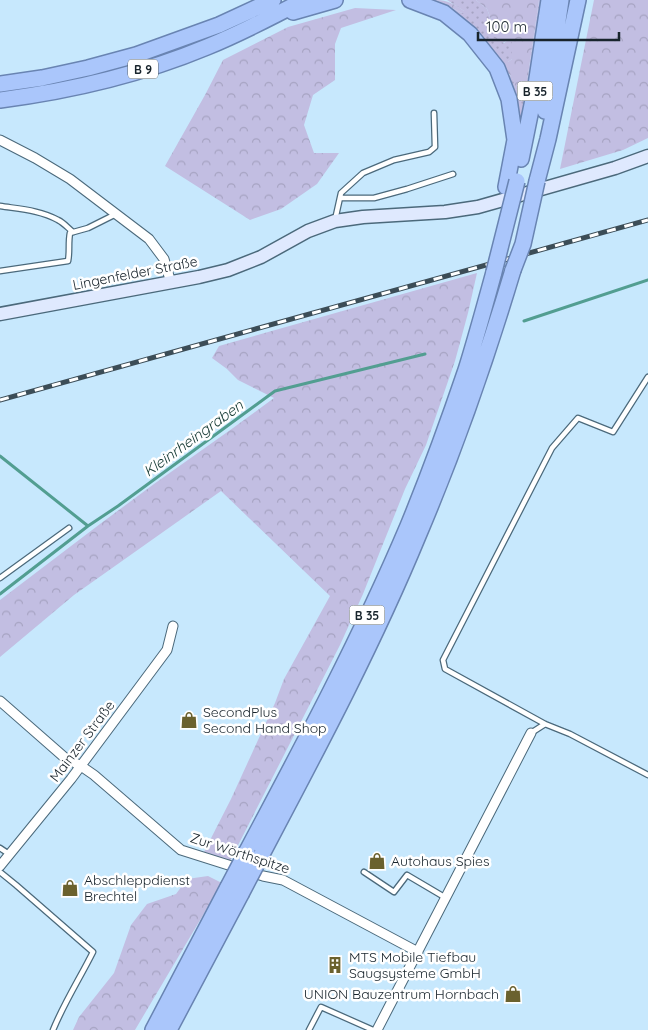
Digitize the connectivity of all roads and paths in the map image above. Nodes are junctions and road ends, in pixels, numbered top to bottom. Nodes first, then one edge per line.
1 (272, 0) edge
2 (304, 0) edge
3 (335, 0) edge
4 (410, 0) edge
5 (549, 0) edge
6 (560, 0) edge
7 (578, 0) edge
8 (263, 22) junction
9 (0, 84) edge
10 (0, 100) edge
11 (434, 113) dead end
12 (0, 140) edge
13 (648, 156) edge
14 (453, 174) dead end
15 (523, 183) junction
16 (340, 198) junction
17 (0, 206) edge
18 (116, 214) junction
19 (335, 222) junction
20 (73, 232) junction
21 (0, 271) edge
22 (171, 283) junction
23 (0, 314) edge
24 (648, 377) edge
25 (70, 528) dead end
26 (0, 578) edge
27 (173, 626) dead end
28 (0, 701) edge
29 (545, 724) junction
30 (531, 733) joint
31 (81, 766) junction
32 (648, 775) edge
33 (0, 848) edge
34 (255, 852) junction
35 (9, 854) junction
36 (0, 866) edge
37 (0, 872) edge
38 (364, 872) dead end
39 (235, 891) junction
40 (446, 898) junction
41 (418, 952) junction
42 (53, 1030) edge
43 (153, 1030) edge
44 (169, 1030) edge
45 (309, 1030) edge
46 (373, 1030) edge
47 (377, 1030) edge

1 - 9 highway, B 9
2 - 8 highway, B 9
3 - 8 highway
4 - 15 highway
5 - 15 highway, B 35
6 - 15 highway
7 - 15 highway
8 - 10 highway, B 9
11 - 16 lane
12 - 18 street
13 - 19 main road, Lingenfelder Straße
14 - 16 lane
15 - 34 highway, B 35, bridge
15 - 34 highway, B 35, bridge
16 - 19 lane
17 - 20 lane
18 - 20 lane
18 - 22 street
19 - 22 main road, Lingenfelder Straße
20 - 21 lane
22 - 23 main road, Lingenfelder Straße
24 - 29 lane
25 - 26 lane
27 - 31 street, Mainzer Straße
28 - 31 street, Zur Wörthspitze
29 - 30 lane
29 - 32 lane
30 - 40 street
31 - 35 street, Mainzer Straße
31 - 41 street, Zur Wörthspitze
33 - 35 lane
34 - 39 highway, B 35, bridge
35 - 36 street, Mainzer Straße
37 - 42 lane
38 - 40 lane
39 - 43 highway, B 35
39 - 44 highway, B 35
40 - 41 street
41 - 47 street
45 - 46 lane

